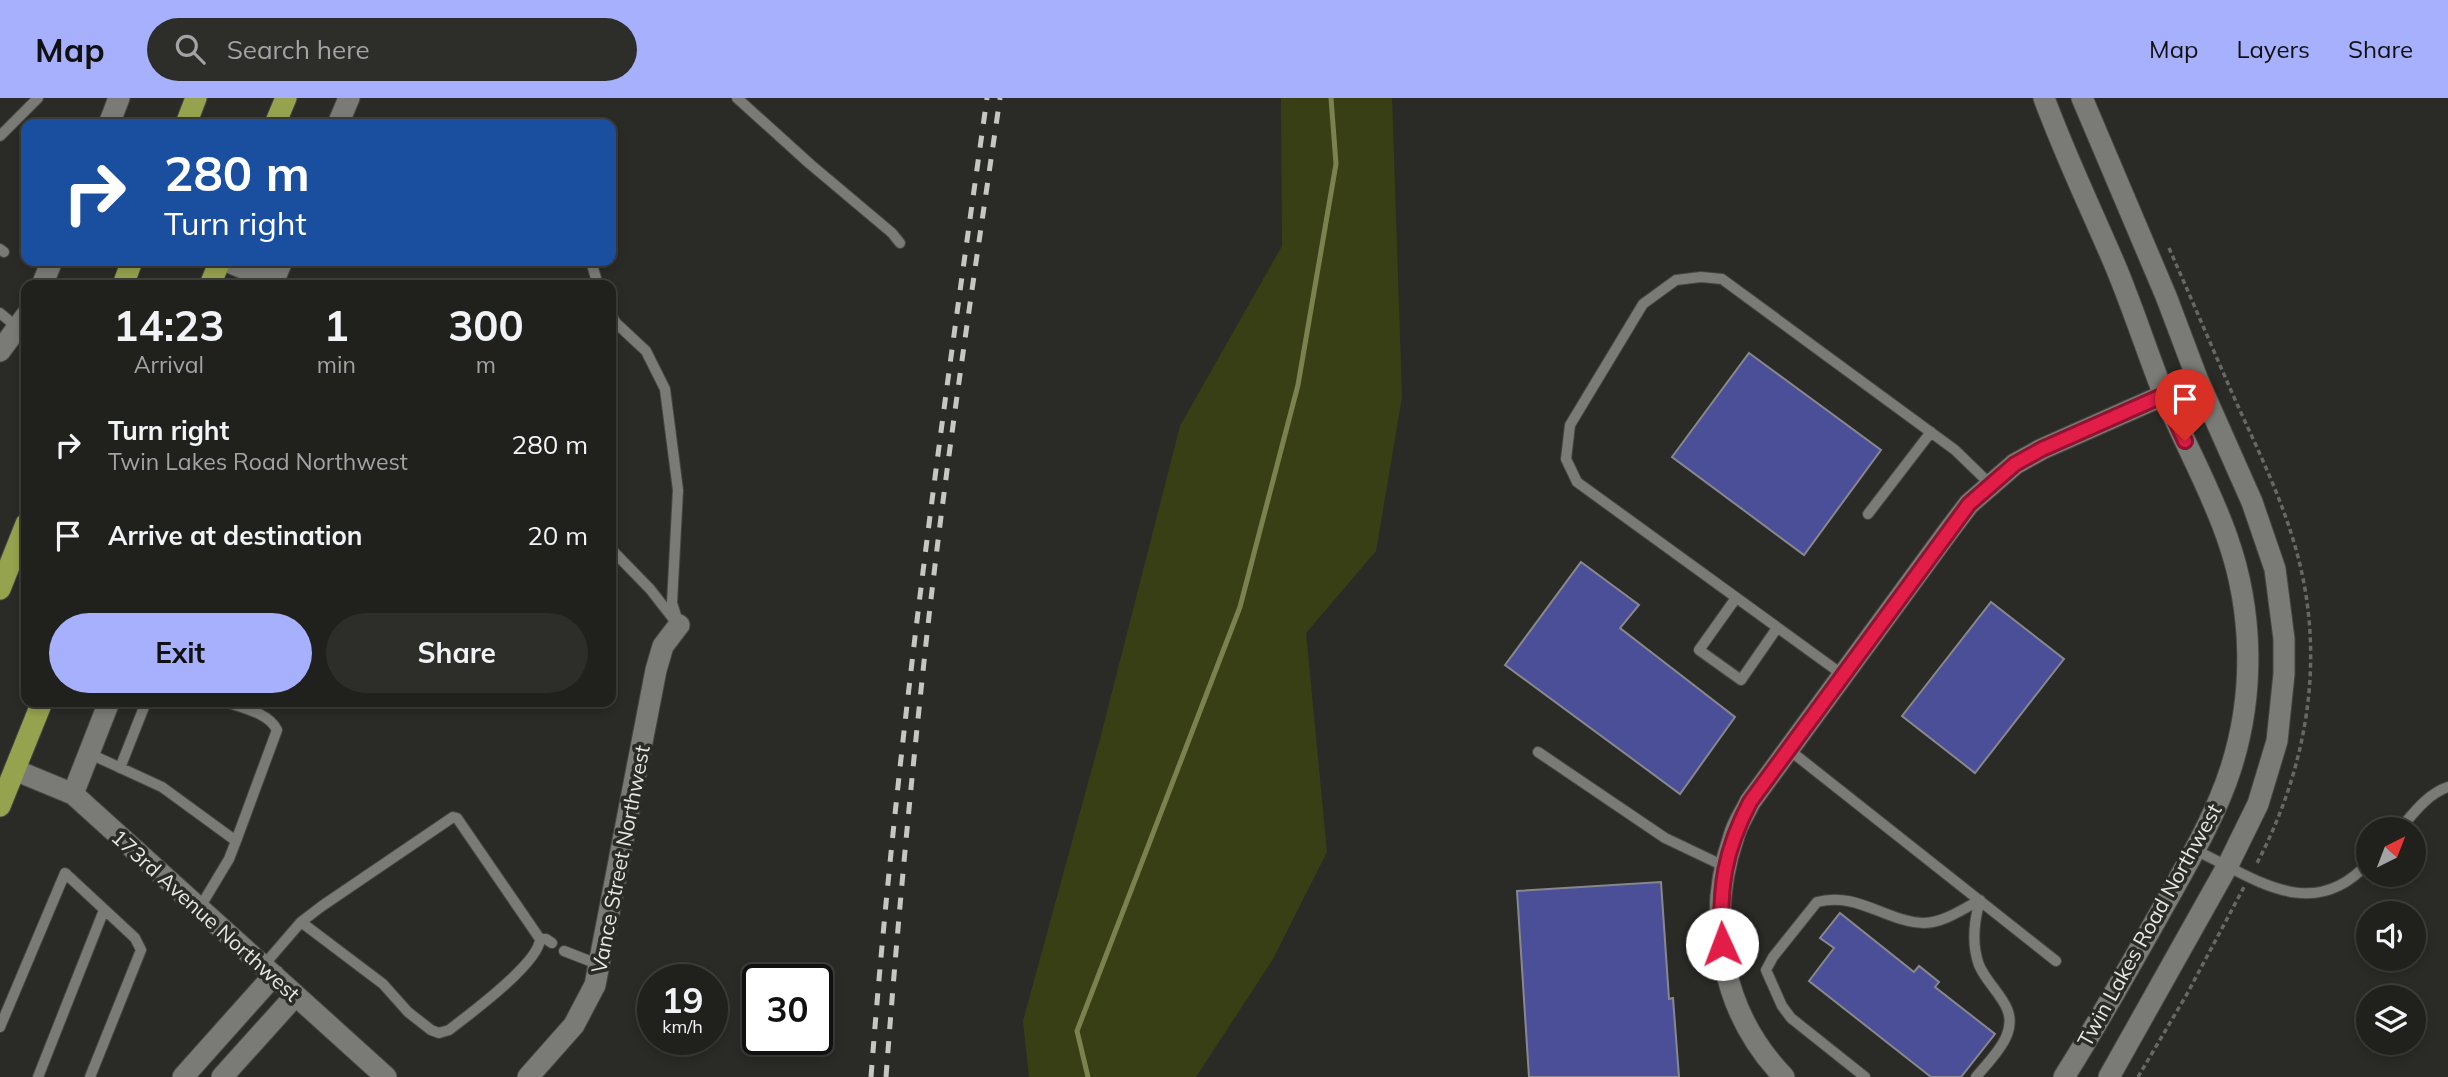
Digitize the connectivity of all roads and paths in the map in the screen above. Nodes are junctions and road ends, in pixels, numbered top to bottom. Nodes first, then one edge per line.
1 (38, 98) edge
2 (119, 98) edge
3 (196, 98) edge
4 (286, 98) edge
5 (349, 98) edge
6 (737, 98) edge
7 (2044, 98) edge
8 (2082, 98) edge
9 (111, 119) edge
10 (188, 119) edge
11 (277, 119) edge
12 (340, 119) edge
13 (0, 136) edge
14 (900, 243) dead end
15 (237, 266) edge
16 (268, 280) edge
17 (0, 313) edge
18 (21, 322) edge
19 (21, 323) edge
20 (616, 323) edge
21 (0, 351) edge
22 (2164, 395) junction
23 (1931, 432) junction
24 (1990, 484) junction
25 (1868, 514) dead end
26 (21, 536) edge
27 (616, 554) edge
28 (0, 589) edge
29 (1736, 598) junction
30 (679, 625) junction
31 (1777, 628) junction
32 (1843, 675) junction
33 (40, 707) edge
34 (106, 707) edge
35 (144, 707) edge
36 (239, 707) edge
37 (1788, 749) junction
38 (1538, 751) dead end
39 (88, 754) junction
40 (120, 768) junction
41 (15, 770) junction
42 (2448, 787) edge
43 (73, 794) junction
44 (0, 806) edge
45 (2411, 817) edge
46 (236, 841) junction
47 (2195, 850) junction
48 (2228, 866) junction
49 (1726, 867) junction
50 (2356, 874) edge
51 (1980, 900) junction
52 (199, 909) junction
53 (104, 910) junction
54 (301, 922) junction
55 (540, 939) junction
56 (552, 943) dead end
57 (564, 951) dead end
58 (2056, 961) dead end
59 (600, 965) junction
60 (269, 971) junction
61 (295, 996) junction
62 (0, 1027) edge
63 (38, 1077) edge
64 (90, 1077) edge
65 (183, 1077) edge
66 (222, 1077) edge
67 (386, 1077) edge
68 (528, 1077) edge
69 (1784, 1077) edge
70 (1864, 1077) edge
71 (1976, 1077) edge
72 (2064, 1077) edge
73 (2109, 1077) edge

1 - 13 lane
2 - 9 street
3 - 10 highway
4 - 11 highway
5 - 12 street
6 - 14 lane
7 - 22 street, Twin Lakes Road Northwest
8 - 48 street, Twin Lakes Road Northwest
15 - 16 street
17 - 18 lane
19 - 21 street
20 - 30 lane
22 - 24 street
22 - 47 street, Twin Lakes Road Northwest
23 - 24 lane
23 - 25 lane
23 - 29 lane
24 - 32 street
26 - 28 highway
27 - 30 lane
29 - 31 lane
29 - 31 lane
30 - 59 street, Vance Street Northwest
31 - 32 lane
32 - 37 street
33 - 41 highway
34 - 39 street
35 - 40 lane
36 - 46 lane
37 - 49 street
37 - 51 lane
38 - 49 lane
39 - 40 lane
39 - 43 street
40 - 46 lane
41 - 43 street, 173rd Avenue Northwest
41 - 44 highway
42 - 45 lane
43 - 52 street, 173rd Avenue Northwest
46 - 52 lane
47 - 48 lane
47 - 72 street, Twin Lakes Road Northwest
48 - 50 lane
48 - 73 street, Twin Lakes Road Northwest
49 - 69 street
51 - 58 lane
51 - 70 lane
51 - 71 lane
52 - 60 street, 173rd Avenue Northwest
53 - 62 lane
53 - 63 lane
53 - 64 lane
54 - 55 lane
54 - 55 lane
54 - 60 lane
55 - 56 lane
57 - 59 lane
59 - 68 street, Vance Street Northwest
60 - 61 street, 173rd Avenue Northwest
60 - 65 street
61 - 66 street
61 - 67 street, 173rd Avenue Northwest

